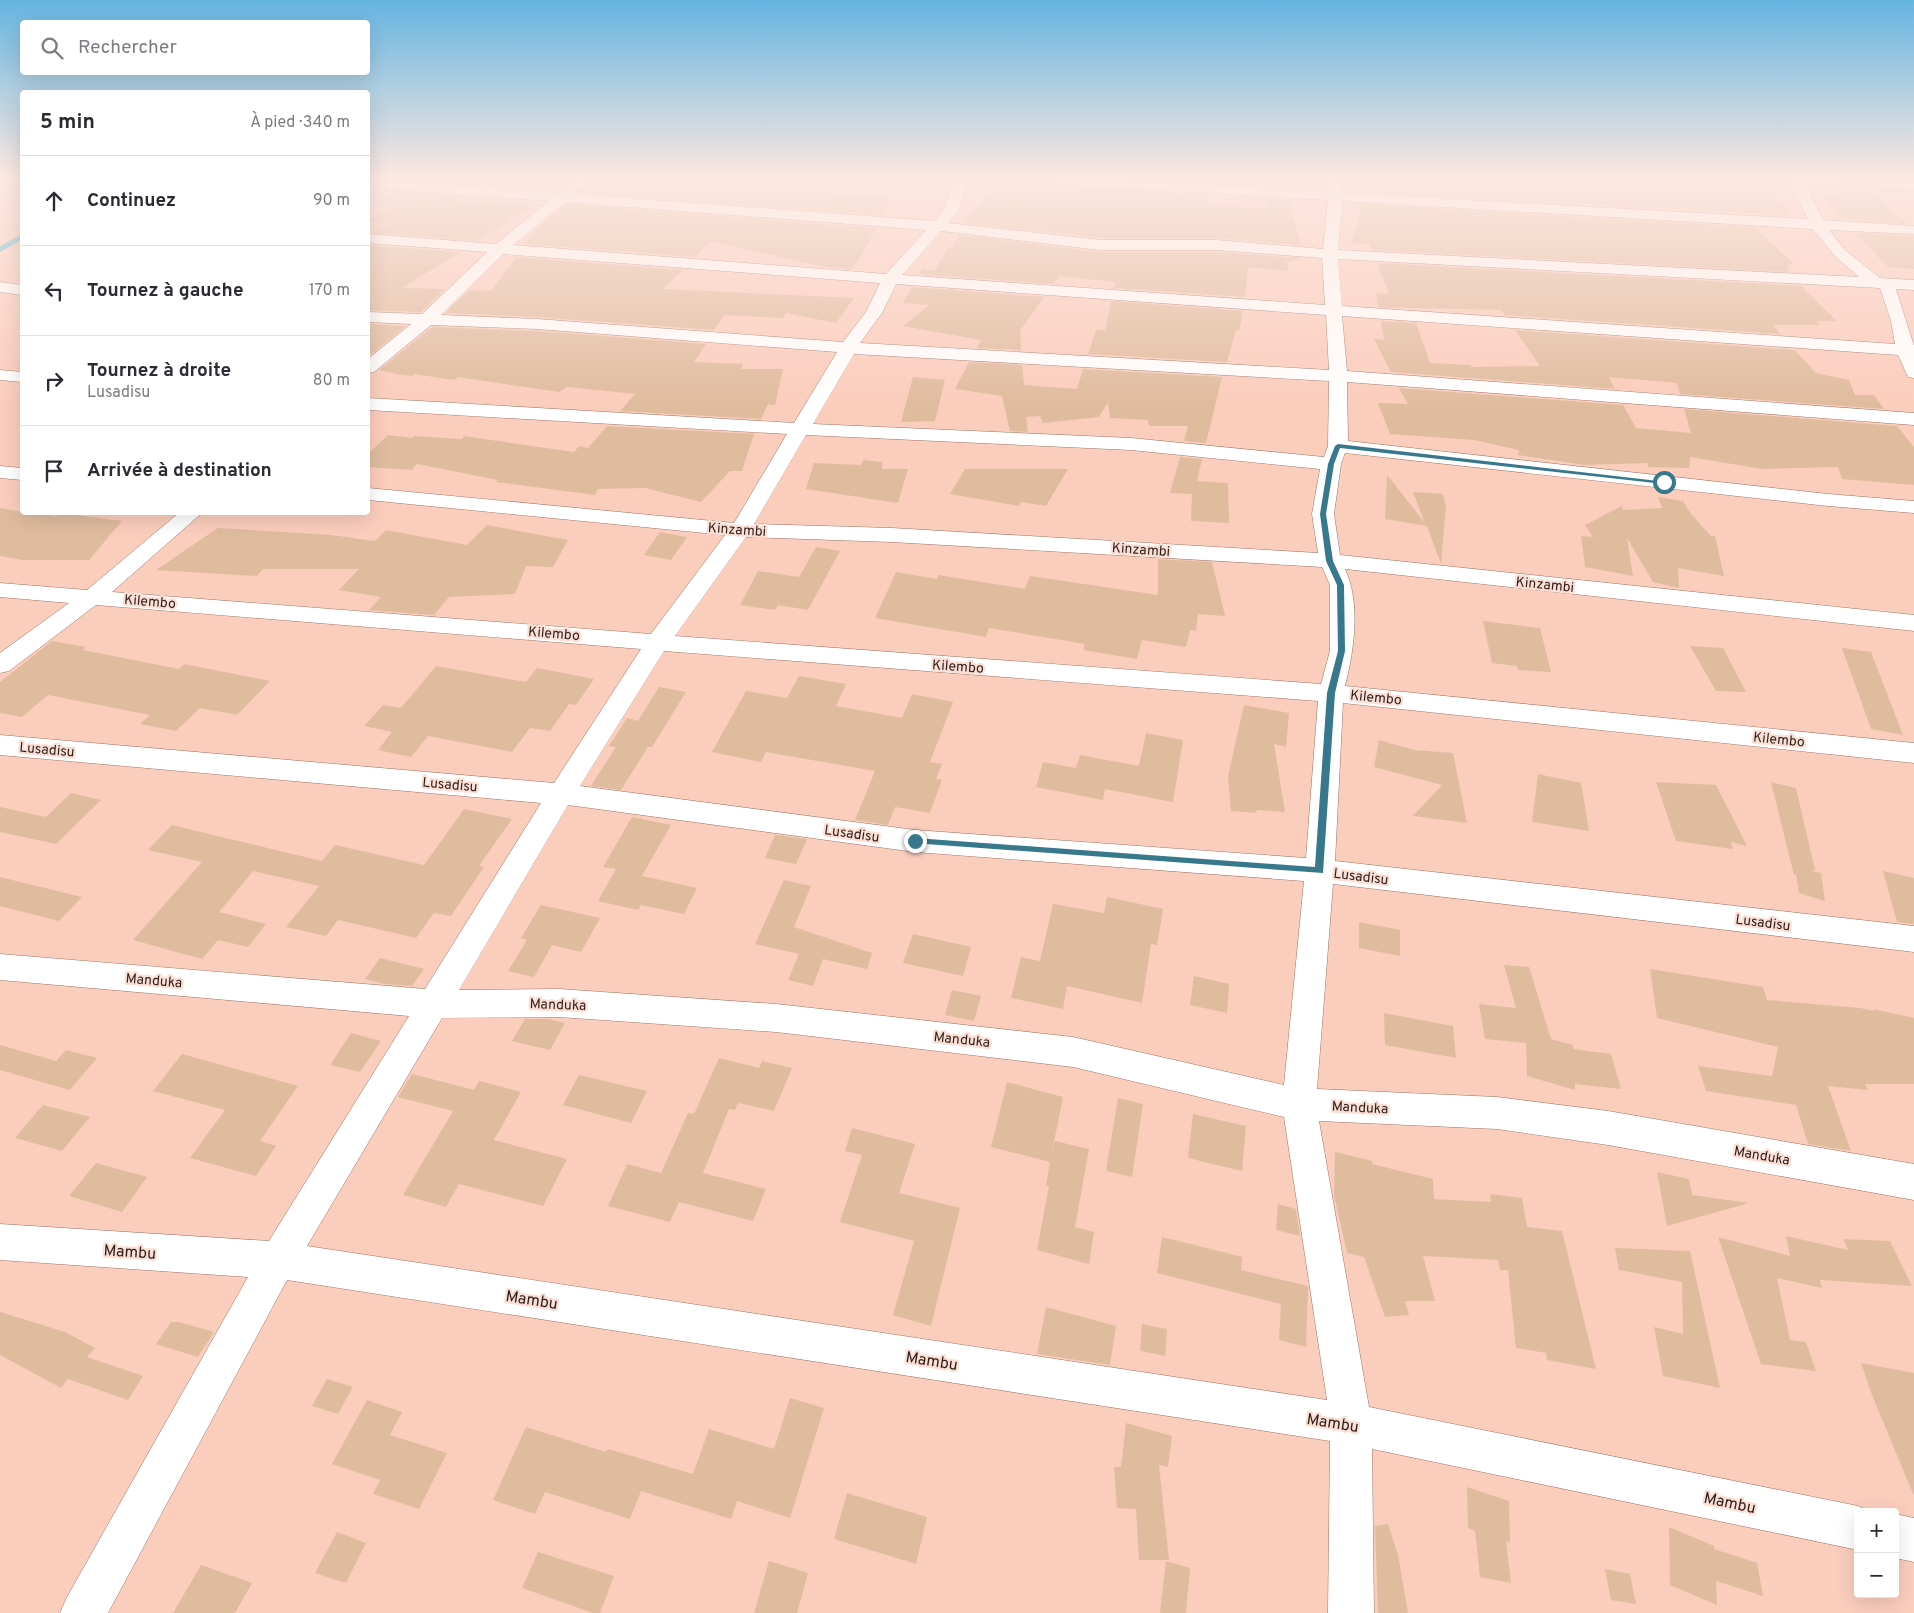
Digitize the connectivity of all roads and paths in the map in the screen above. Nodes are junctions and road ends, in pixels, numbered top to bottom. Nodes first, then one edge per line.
1 (494, 254) edge
2 (568, 254) edge
3 (912, 254) edge
4 (1330, 254) edge
5 (1335, 254) edge
6 (1842, 254) edge
7 (890, 279) junction
8 (1881, 283) junction
9 (1914, 285) edge
10 (0, 287) edge
11 (20, 290) edge
12 (1335, 311) junction
13 (370, 317) edge
14 (426, 320) junction
15 (848, 348) junction
16 (1909, 350) edge
17 (370, 366) edge
18 (1914, 373) edge
19 (0, 376) edge
20 (1338, 376) junction
21 (20, 377) edge
22 (370, 404) edge
23 (1914, 419) edge
24 (799, 429) junction
25 (1334, 455) junction
26 (0, 472) edge
27 (20, 474) edge
28 (370, 494) edge
29 (1914, 507) edge
30 (189, 515) edge
31 (740, 530) junction
32 (1330, 561) junction
33 (0, 590) edge
34 (92, 597) junction
35 (1914, 623) edge
36 (658, 642) junction
37 (0, 665) edge
38 (1331, 693) junction
39 (0, 745) edge
40 (1914, 753) edge
41 (561, 794) junction
42 (1320, 871) junction
43 (1914, 939) edge
44 (0, 967) edge
45 (434, 1004) junction
46 (1299, 1104) junction
47 (1914, 1182) edge
48 (0, 1242) edge
49 (278, 1260) junction
50 (1351, 1424) junction
51 (1854, 1527) edge
52 (1899, 1537) edge
53 (1914, 1540) edge
54 (83, 1613) edge
55 (1351, 1613) edge

1 - 14 street
2 - 7 street
3 - 7 street
4 - 12 street
5 - 8 street
6 - 8 street
7 - 12 street
7 - 15 street
8 - 9 street
8 - 16 street
10 - 11 street
12 - 16 street
12 - 20 street
13 - 14 street
14 - 15 street
14 - 17 street
15 - 20 street
15 - 24 street
16 - 18 street
19 - 21 street
20 - 23 street
20 - 25 street
22 - 24 street
24 - 25 street
24 - 31 street
25 - 29 street
25 - 32 street
26 - 27 street
28 - 31 street, Kinzambi
30 - 34 street
31 - 32 street, Kinzambi
31 - 36 street
32 - 35 street, Kinzambi
32 - 38 street
33 - 34 street, Kilembo
34 - 36 street, Kilembo
34 - 37 street
36 - 38 street, Kilembo
36 - 41 street
38 - 40 street, Kilembo
38 - 42 street
39 - 41 street, Lusadisu
41 - 42 street, Lusadisu
41 - 45 street
42 - 43 street, Lusadisu
42 - 46 street
44 - 45 street, Manduka
45 - 46 street, Manduka
45 - 49 street
46 - 47 street, Manduka
46 - 50 street
48 - 49 street, Mambu
49 - 50 street, Mambu
49 - 54 street
50 - 51 street, Mambu
50 - 55 street
52 - 53 street

